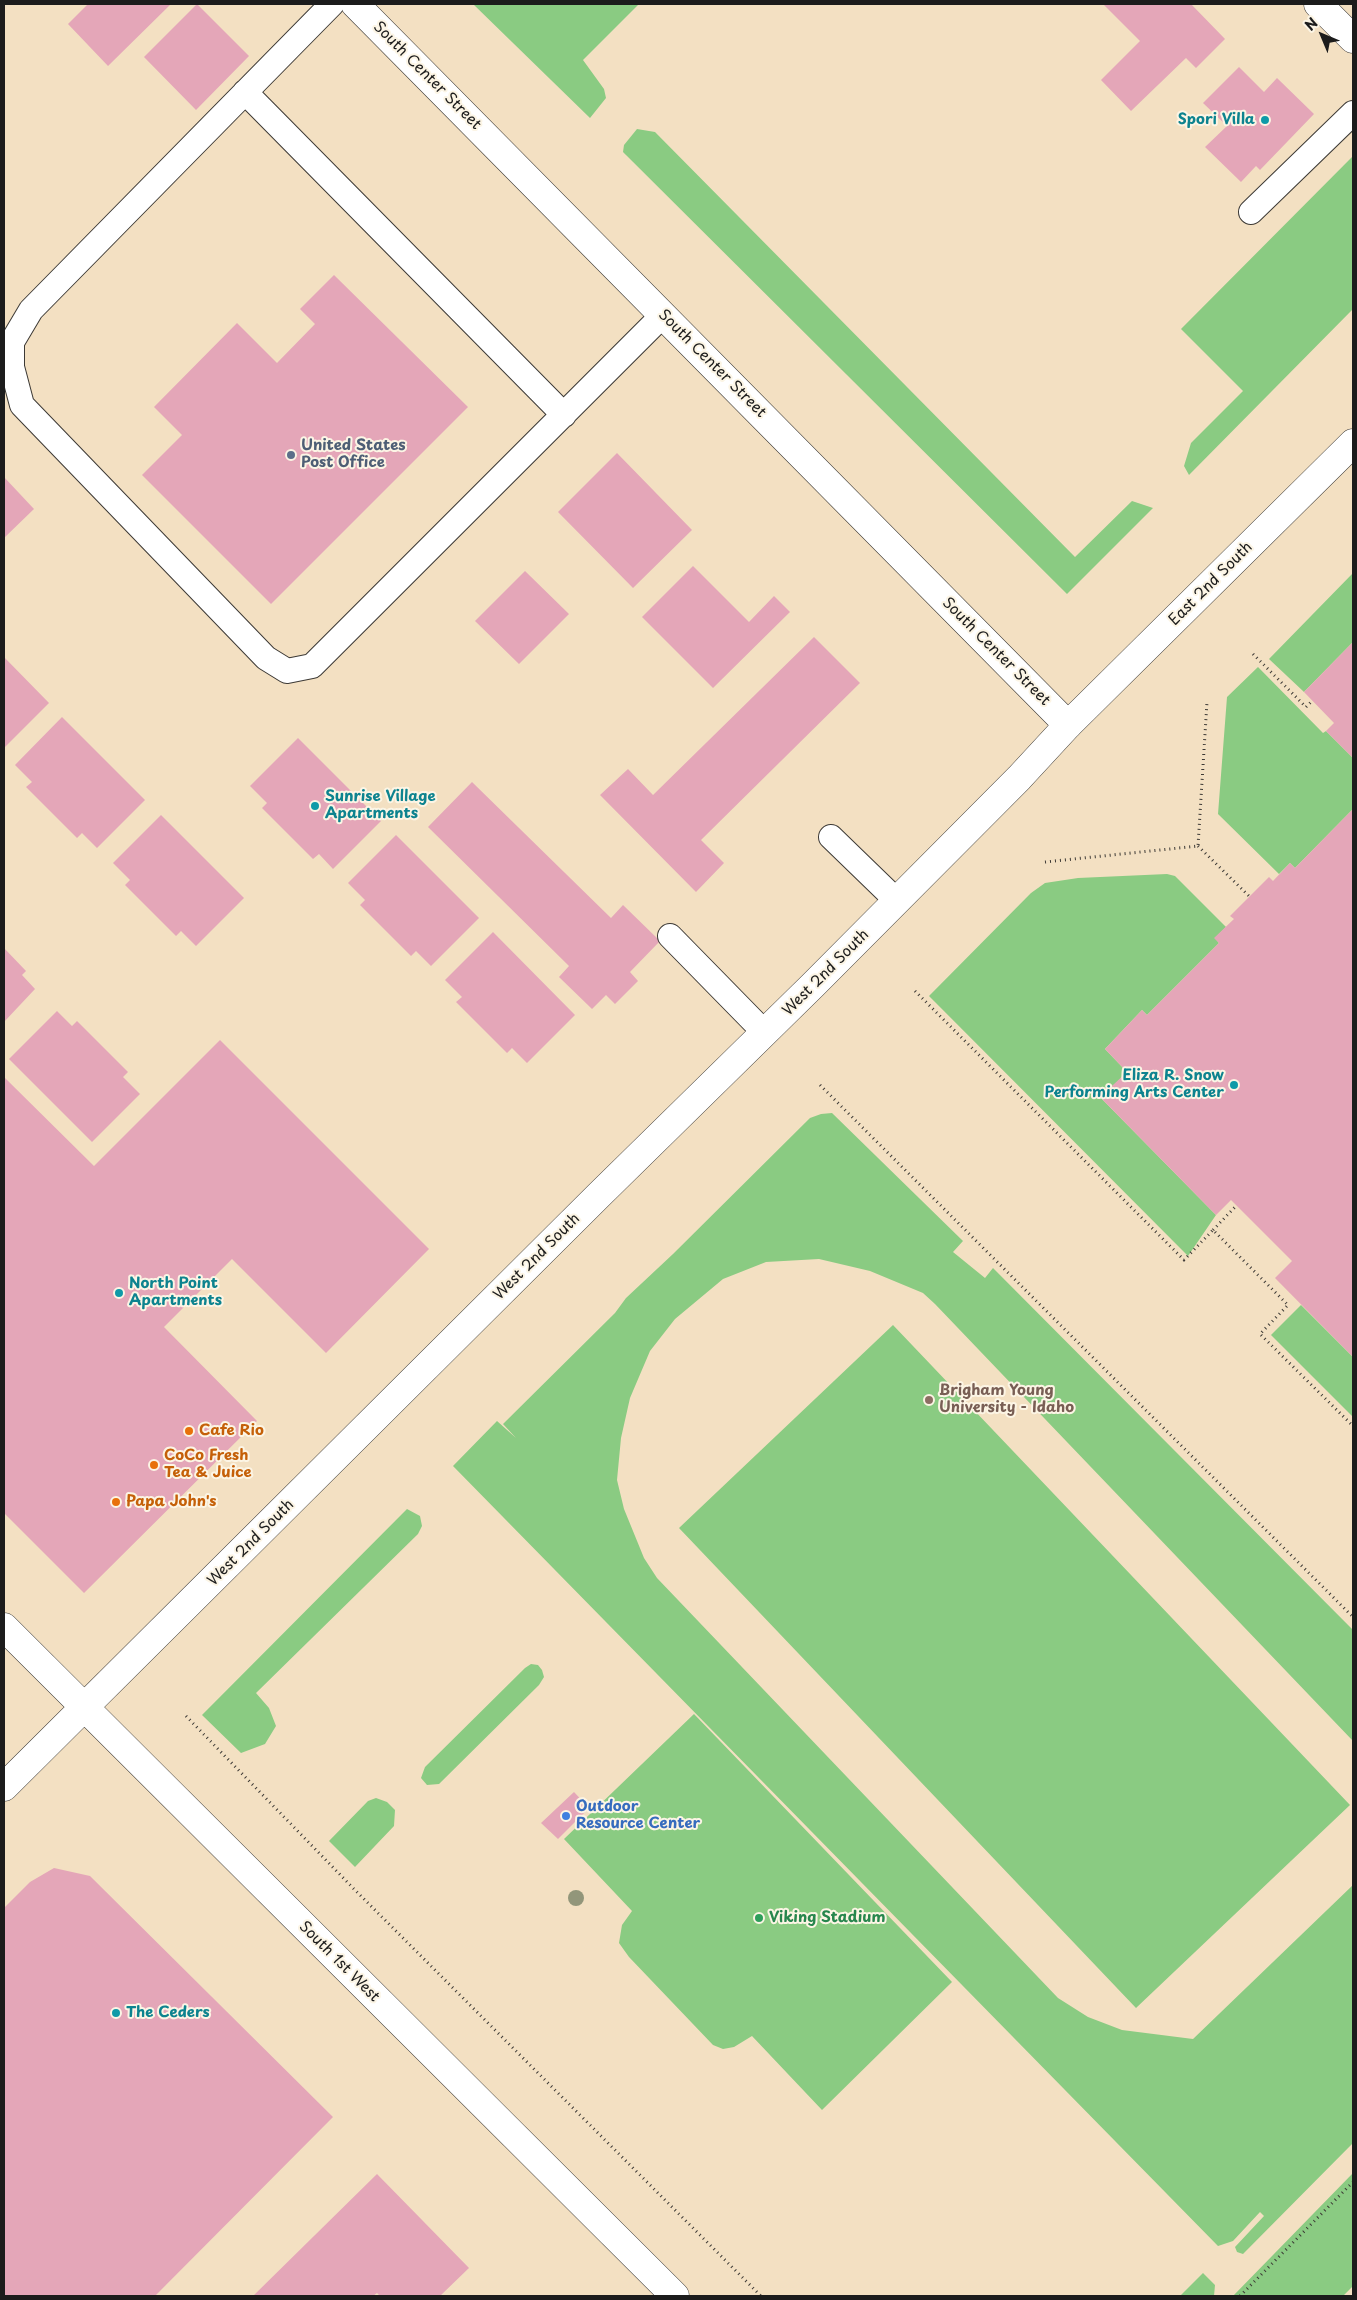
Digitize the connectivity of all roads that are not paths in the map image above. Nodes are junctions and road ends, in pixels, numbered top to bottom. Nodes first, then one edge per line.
1 (332, 4) edge
2 (355, 4) edge
3 (1318, 4) edge
4 (1353, 39) edge
5 (246, 92) junction
6 (1353, 113) edge
7 (1251, 212) dead end
8 (663, 315) junction
9 (564, 415) junction
10 (1353, 443) edge
11 (1068, 725) junction
12 (831, 837) dead end
13 (897, 901) junction
14 (670, 936) dead end
15 (765, 1033) junction
16 (4, 1627) edge
17 (84, 1706) junction
18 (4, 1787) edge
19 (675, 2296) edge

1 - 5 lane
2 - 8 street, South Center Street
3 - 4 street
5 - 9 lane
5 - 9 lane
6 - 7 lane
8 - 9 lane
8 - 11 street, South Center Street
10 - 11 street, East 2nd South
11 - 13 street, West 2nd South
12 - 13 lane
13 - 15 street, West 2nd South
14 - 15 lane
15 - 17 street, West 2nd South
16 - 17 street, South 1st West
17 - 18 street, West 2nd South
17 - 19 street, South 1st West

